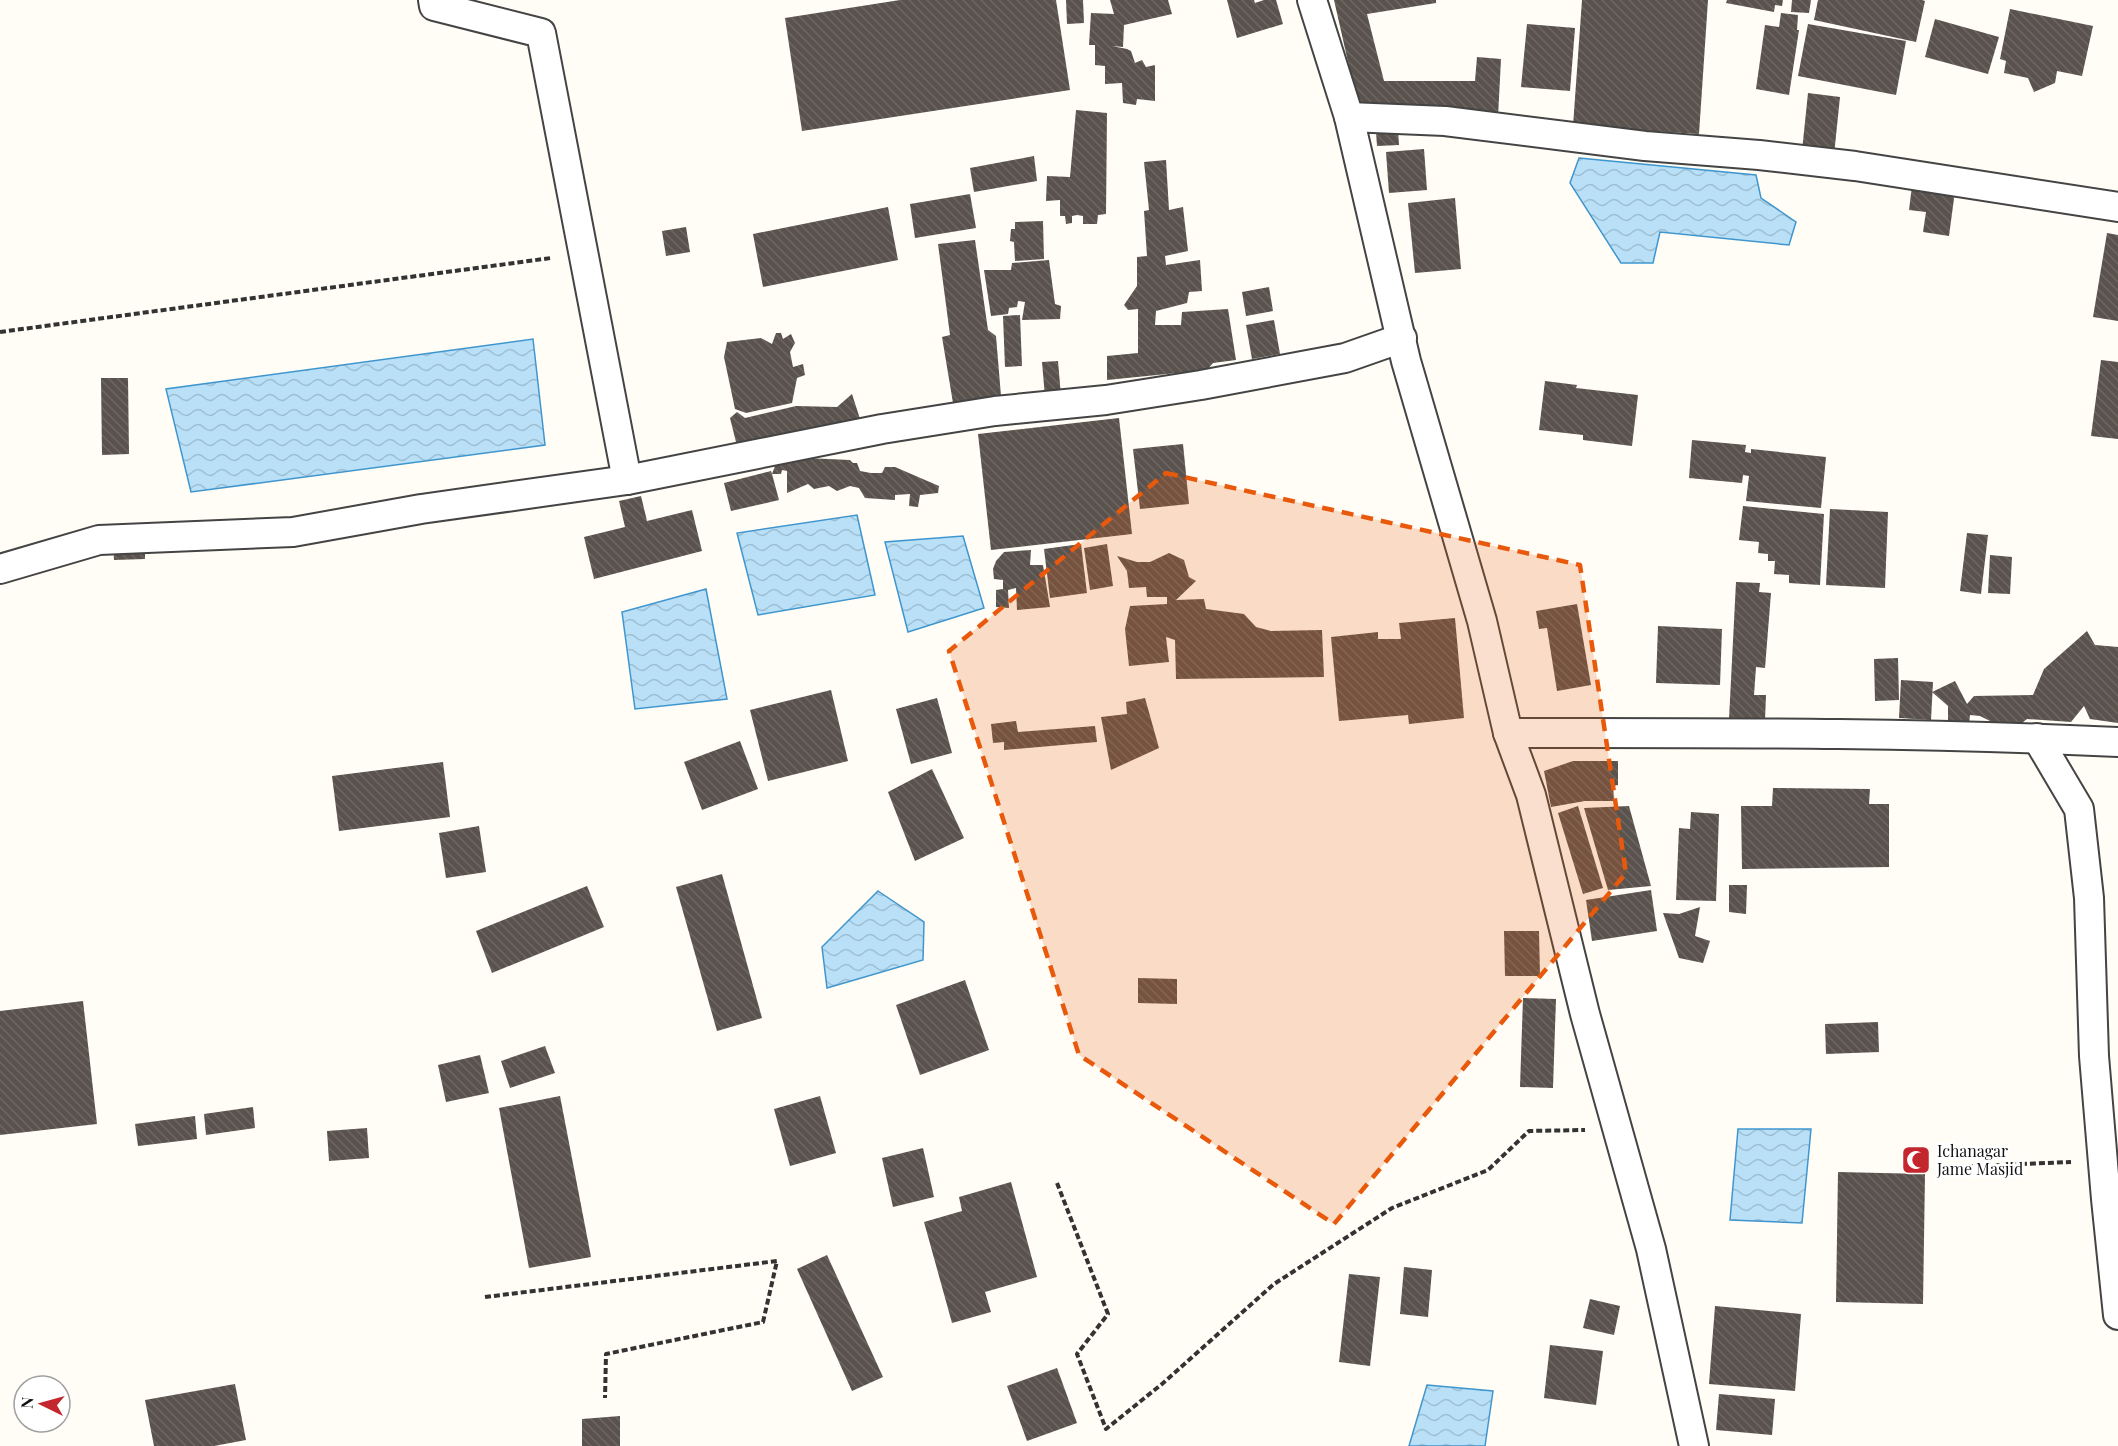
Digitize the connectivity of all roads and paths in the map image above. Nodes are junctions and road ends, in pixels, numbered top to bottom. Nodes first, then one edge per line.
1 (433, 0) edge
2 (1312, 0) edge
3 (1348, 117) junction
4 (2118, 207) edge
5 (584, 254) junction
6 (0, 332) edge
7 (1402, 338) junction
8 (627, 480) junction
9 (0, 569) edge
10 (1509, 733) junction
11 (2037, 738) junction
12 (2118, 742) edge
13 (1617, 1130) junction
14 (2102, 1161) junction
15 (1949, 1167) dead end
16 (1057, 1183) dead end
17 (485, 1297) dead end
18 (2118, 1315) edge
19 (605, 1398) dead end
20 (1694, 1446) edge

1 - 5 street
2 - 3 street
3 - 4 street
3 - 7 street
5 - 6 path
5 - 8 street
7 - 8 street
7 - 10 street
8 - 9 street
10 - 11 street
10 - 13 street
11 - 12 street
11 - 14 street
13 - 16 path
13 - 20 street
14 - 15 path
14 - 18 street
17 - 19 path

